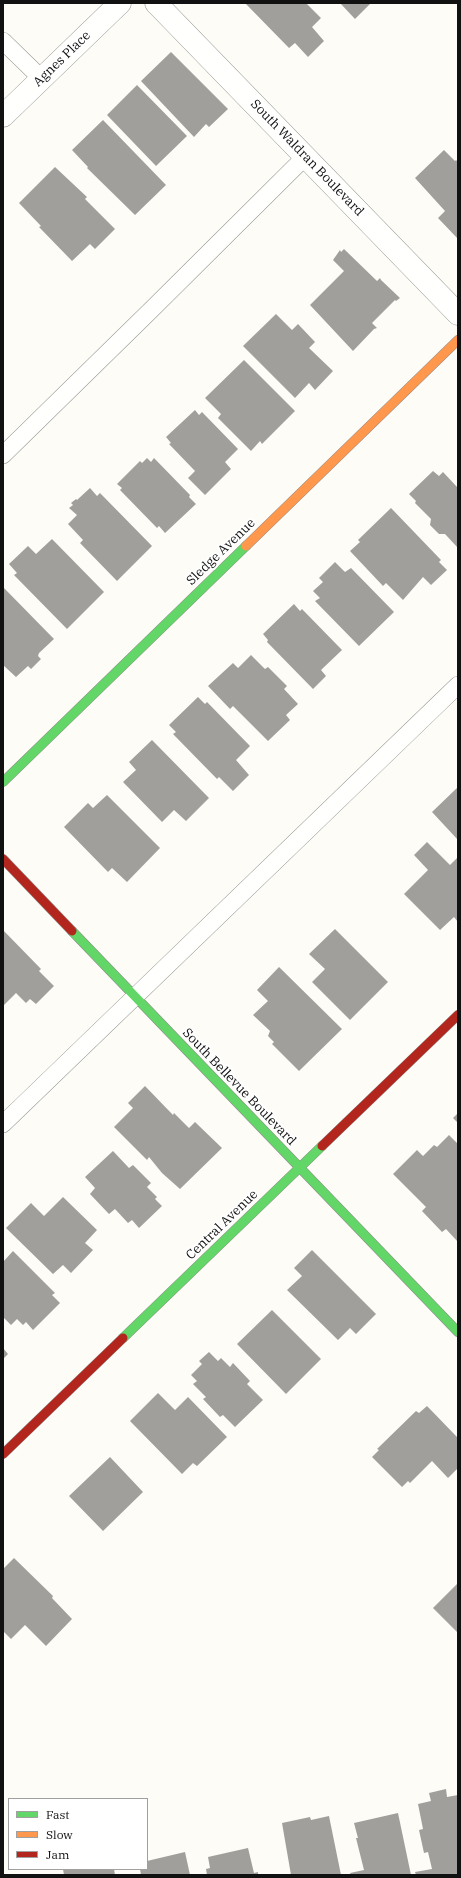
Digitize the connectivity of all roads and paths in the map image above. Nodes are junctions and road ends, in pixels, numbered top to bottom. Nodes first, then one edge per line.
1 (120, 3) edge
2 (156, 3) edge
3 (3, 41) edge
4 (42, 79) junction
5 (3, 116) edge
6 (305, 157) junction
7 (458, 314) edge
8 (458, 340) edge
9 (3, 454) edge
10 (458, 686) edge
11 (3, 782) edge
12 (3, 859) edge
13 (136, 997) junction
14 (458, 1015) edge
15 (3, 1124) edge
16 (300, 1168) junction
17 (458, 1332) edge
18 (3, 1454) edge

1 - 4 street, Agnes Place
2 - 6 street, South Waldran Boulevard
3 - 4 lane
4 - 5 street, Agnes Place
6 - 7 street, South Waldran Boulevard
6 - 9 lane
8 - 11 street, Sledge Avenue
10 - 13 lane
12 - 13 street, South Bellevue Boulevard
13 - 15 lane
13 - 16 street, South Bellevue Boulevard
14 - 16 street, Central Avenue
16 - 17 street, South Bellevue Boulevard
16 - 18 street, Central Avenue

